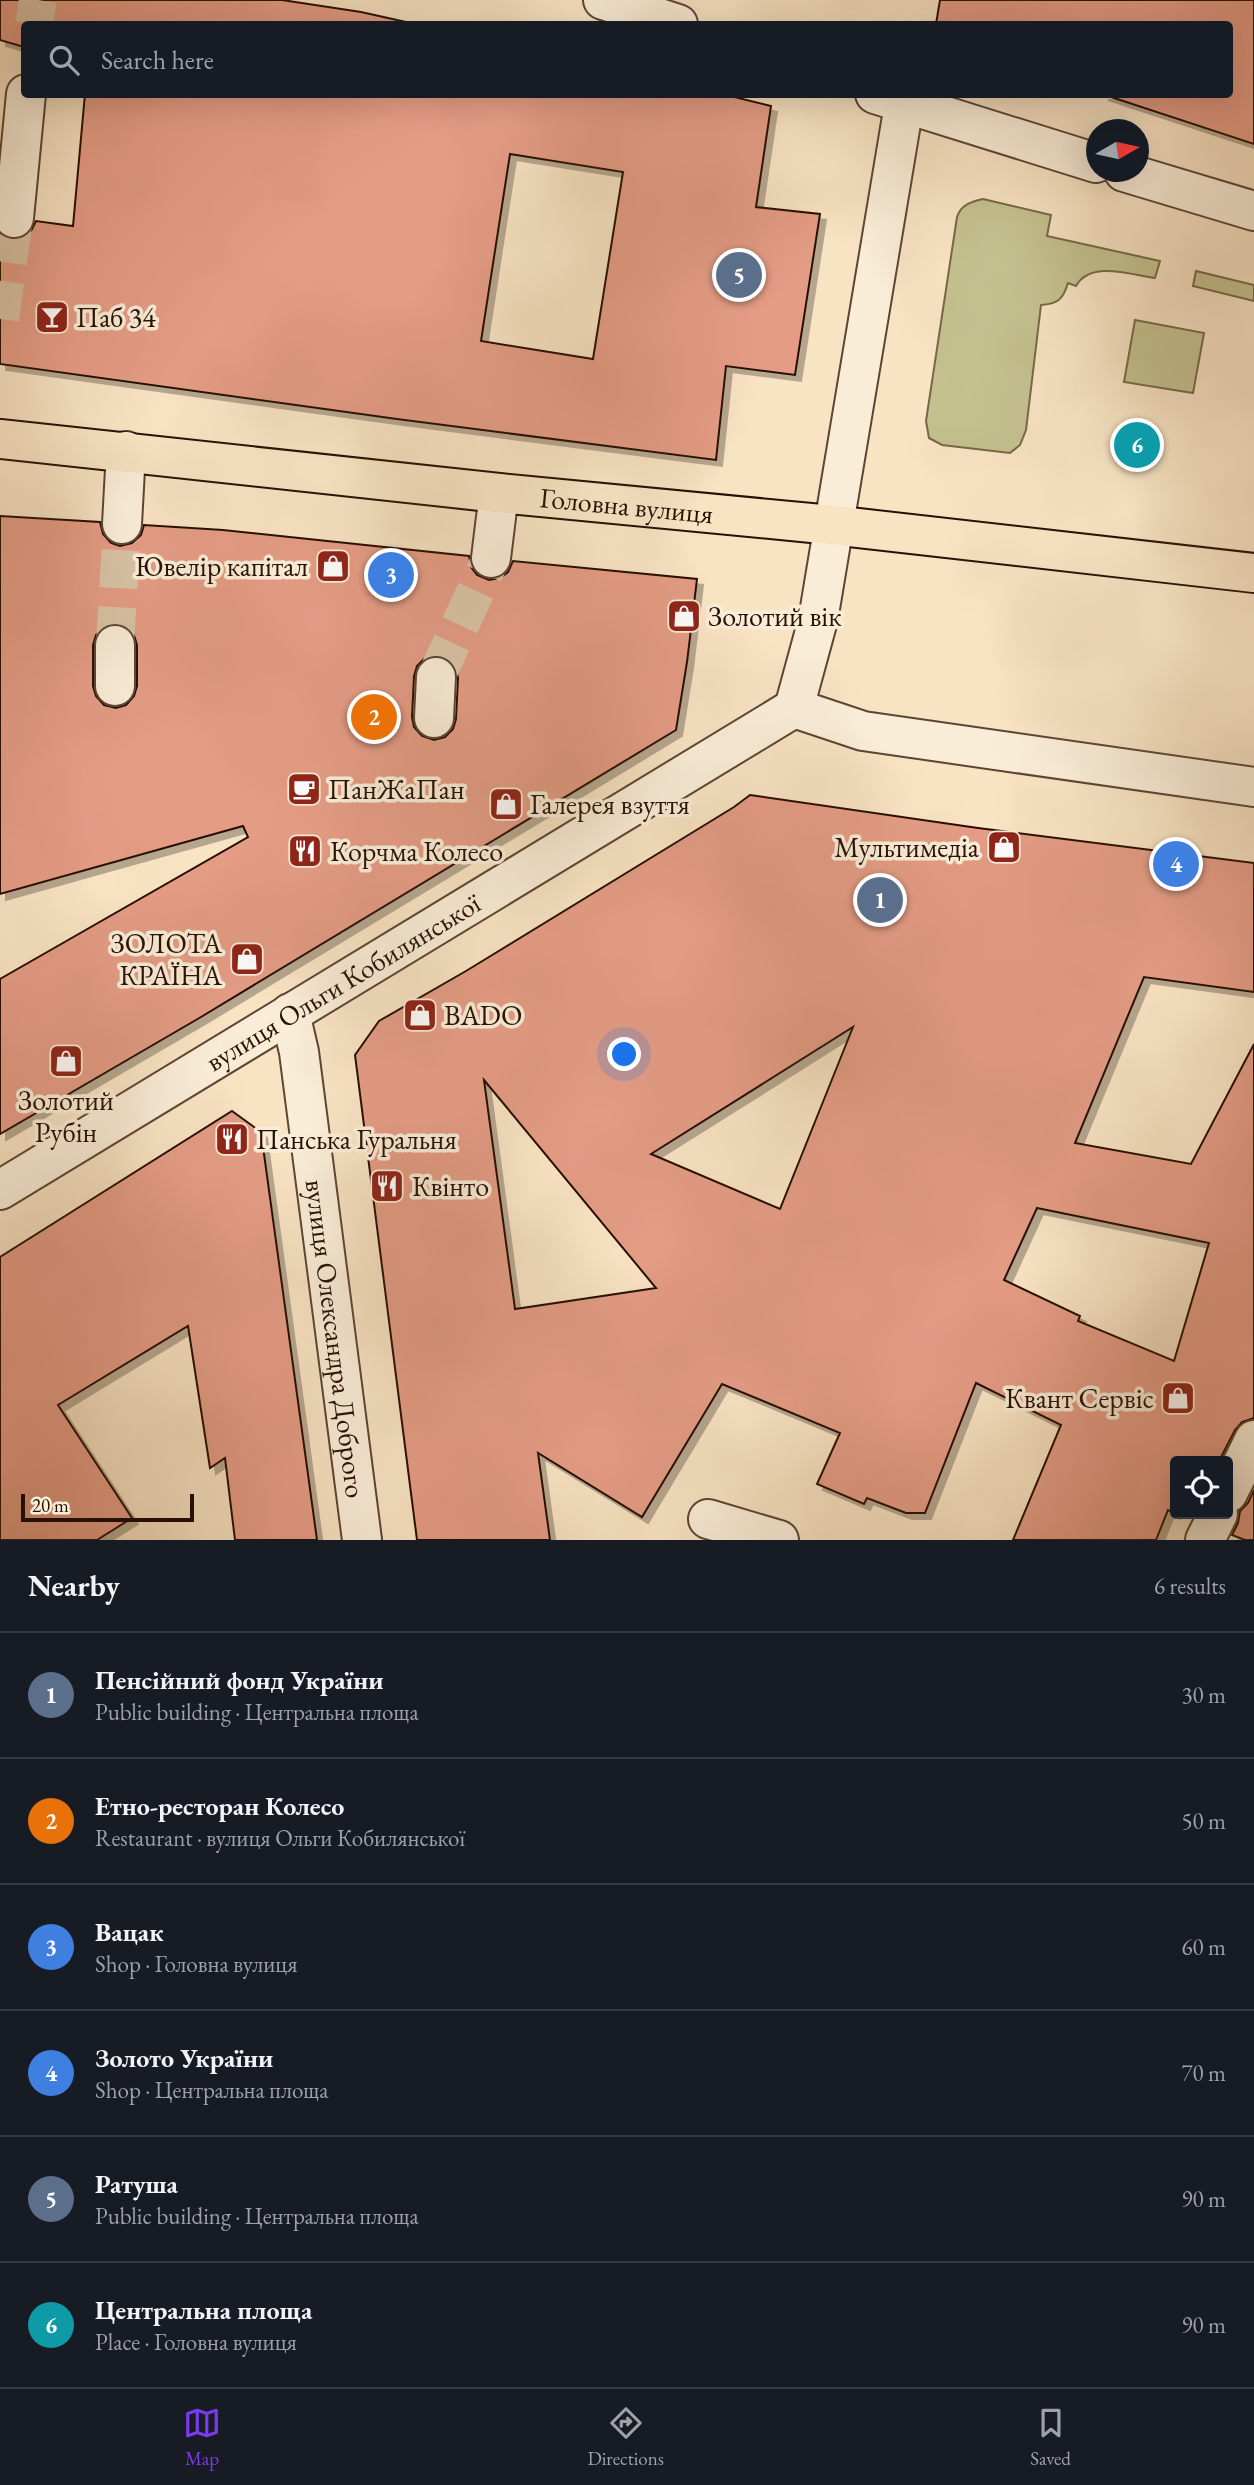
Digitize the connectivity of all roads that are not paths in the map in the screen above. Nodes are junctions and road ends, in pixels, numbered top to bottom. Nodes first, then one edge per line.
1 (619, 2) edge
2 (670, 21) edge
3 (26, 98) edge
4 (889, 100) edge
5 (1086, 160) edge
6 (1149, 180) edge
7 (1254, 211) edge
8 (14, 218) tunnel mouth
9 (0, 439) edge
10 (126, 451) junction
11 (499, 494) junction
12 (122, 524) tunnel mouth
13 (832, 525) junction
14 (491, 558) tunnel mouth
15 (1254, 573) edge
16 (115, 645) tunnel mouth
17 (436, 677) tunnel mouth
18 (115, 686) dead end
19 (794, 708) junction
20 (434, 718) dead end
21 (1254, 787) edge
22 (290, 1013) junction
23 (0, 1190) edge
24 (1254, 1440) edge
25 (1233, 1483) edge
26 (708, 1519) dead end
27 (1215, 1519) edge
28 (362, 1540) edge
29 (779, 1540) edge
30 (1205, 1540) edge

1 - 2 street
3 - 8 street
4 - 5 street
4 - 13 street
6 - 7 street
9 - 10 main road, Головна вулиця
10 - 11 main road, Головна вулиця
10 - 12 street
11 - 13 main road, Головна вулиця
11 - 14 street
13 - 15 main road, Головна вулиця
13 - 19 street
16 - 18 street
17 - 20 street
19 - 21 street
19 - 22 street, вулиця Ольги Кобилянської
22 - 23 street, вулиця Ольги Кобилянської
22 - 28 street, вулиця Олександра Доброго
24 - 25 street
26 - 29 street
27 - 30 street

